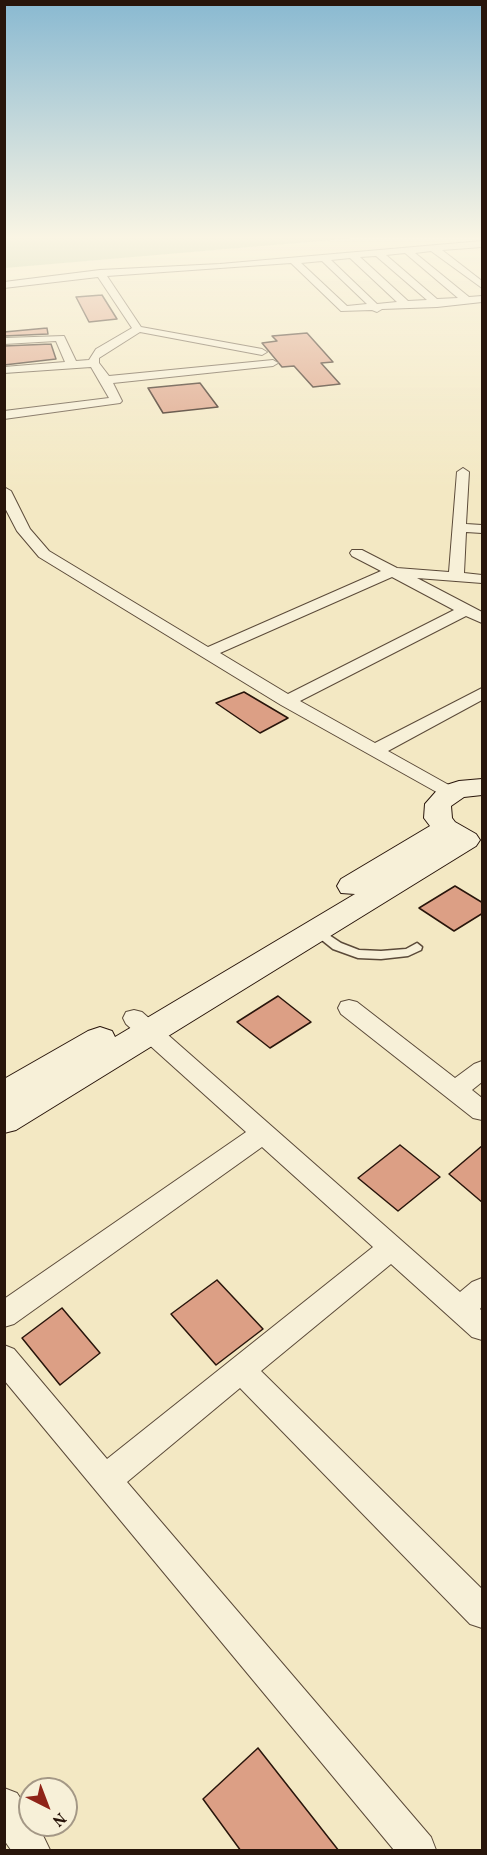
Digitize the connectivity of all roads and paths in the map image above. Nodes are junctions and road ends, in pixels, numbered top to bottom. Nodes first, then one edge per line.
1 (134, 323) edge
2 (138, 329) junction
3 (4, 340) edge
4 (262, 352) dead end
5 (94, 363) junction
6 (273, 363) dead end
7 (72, 365) junction
8 (4, 370) edge
9 (180, 372) junction
10 (106, 380) junction
11 (188, 382) dead end
12 (4, 415) edge
13 (463, 472) dead end
14 (4, 492) edge
15 (458, 527) junction
16 (483, 529) edge
17 (357, 554) dead end
18 (392, 572) junction
19 (456, 577) junction
20 (483, 579) edge
21 (465, 610) junction
22 (483, 618) edge
23 (207, 653) junction
24 (483, 693) edge
25 (287, 700) junction
26 (374, 752) junction
27 (483, 787) edge
28 (449, 793) junction
29 (465, 837) edge
30 (317, 931) junction
31 (417, 947) dead end
32 (349, 1008) dead end
33 (142, 1025) junction
34 (483, 1070) edge
35 (456, 1090) junction
36 (4, 1095) edge
37 (483, 1111) edge
38 (4, 1120) edge
39 (264, 1132) junction
40 (392, 1247) junction
41 (483, 1290) edge
42 (461, 1308) junction
43 (4, 1315) edge
44 (483, 1328) edge
45 (4, 1358) edge
46 (241, 1370) junction
47 (105, 1480) junction
48 (483, 1612) edge
49 (4, 1806) edge
50 (32, 1851) edge
51 (418, 1851) edge

1 - 2 street
2 - 4 street
2 - 5 street
3 - 7 street
5 - 7 street
5 - 10 street
6 - 9 street
7 - 8 street
9 - 10 street
9 - 11 street
10 - 12 street
13 - 15 street
14 - 23 street
15 - 16 street
15 - 19 street
17 - 18 street
18 - 19 street
18 - 21 street
18 - 23 street
19 - 20 street
21 - 22 street
21 - 25 street
23 - 25 street
24 - 26 street
25 - 26 street
26 - 28 street
27 - 28 street
28 - 29 street
29 - 30 street
29 - 33 street
30 - 31 lane
30 - 33 street
32 - 35 street
33 - 36 street
33 - 38 street
33 - 39 street
34 - 35 street
35 - 37 street
39 - 40 street
39 - 43 street
40 - 42 street
40 - 46 street
41 - 42 street
42 - 44 street
45 - 47 street
46 - 47 street
46 - 48 street
47 - 51 street
49 - 50 street

